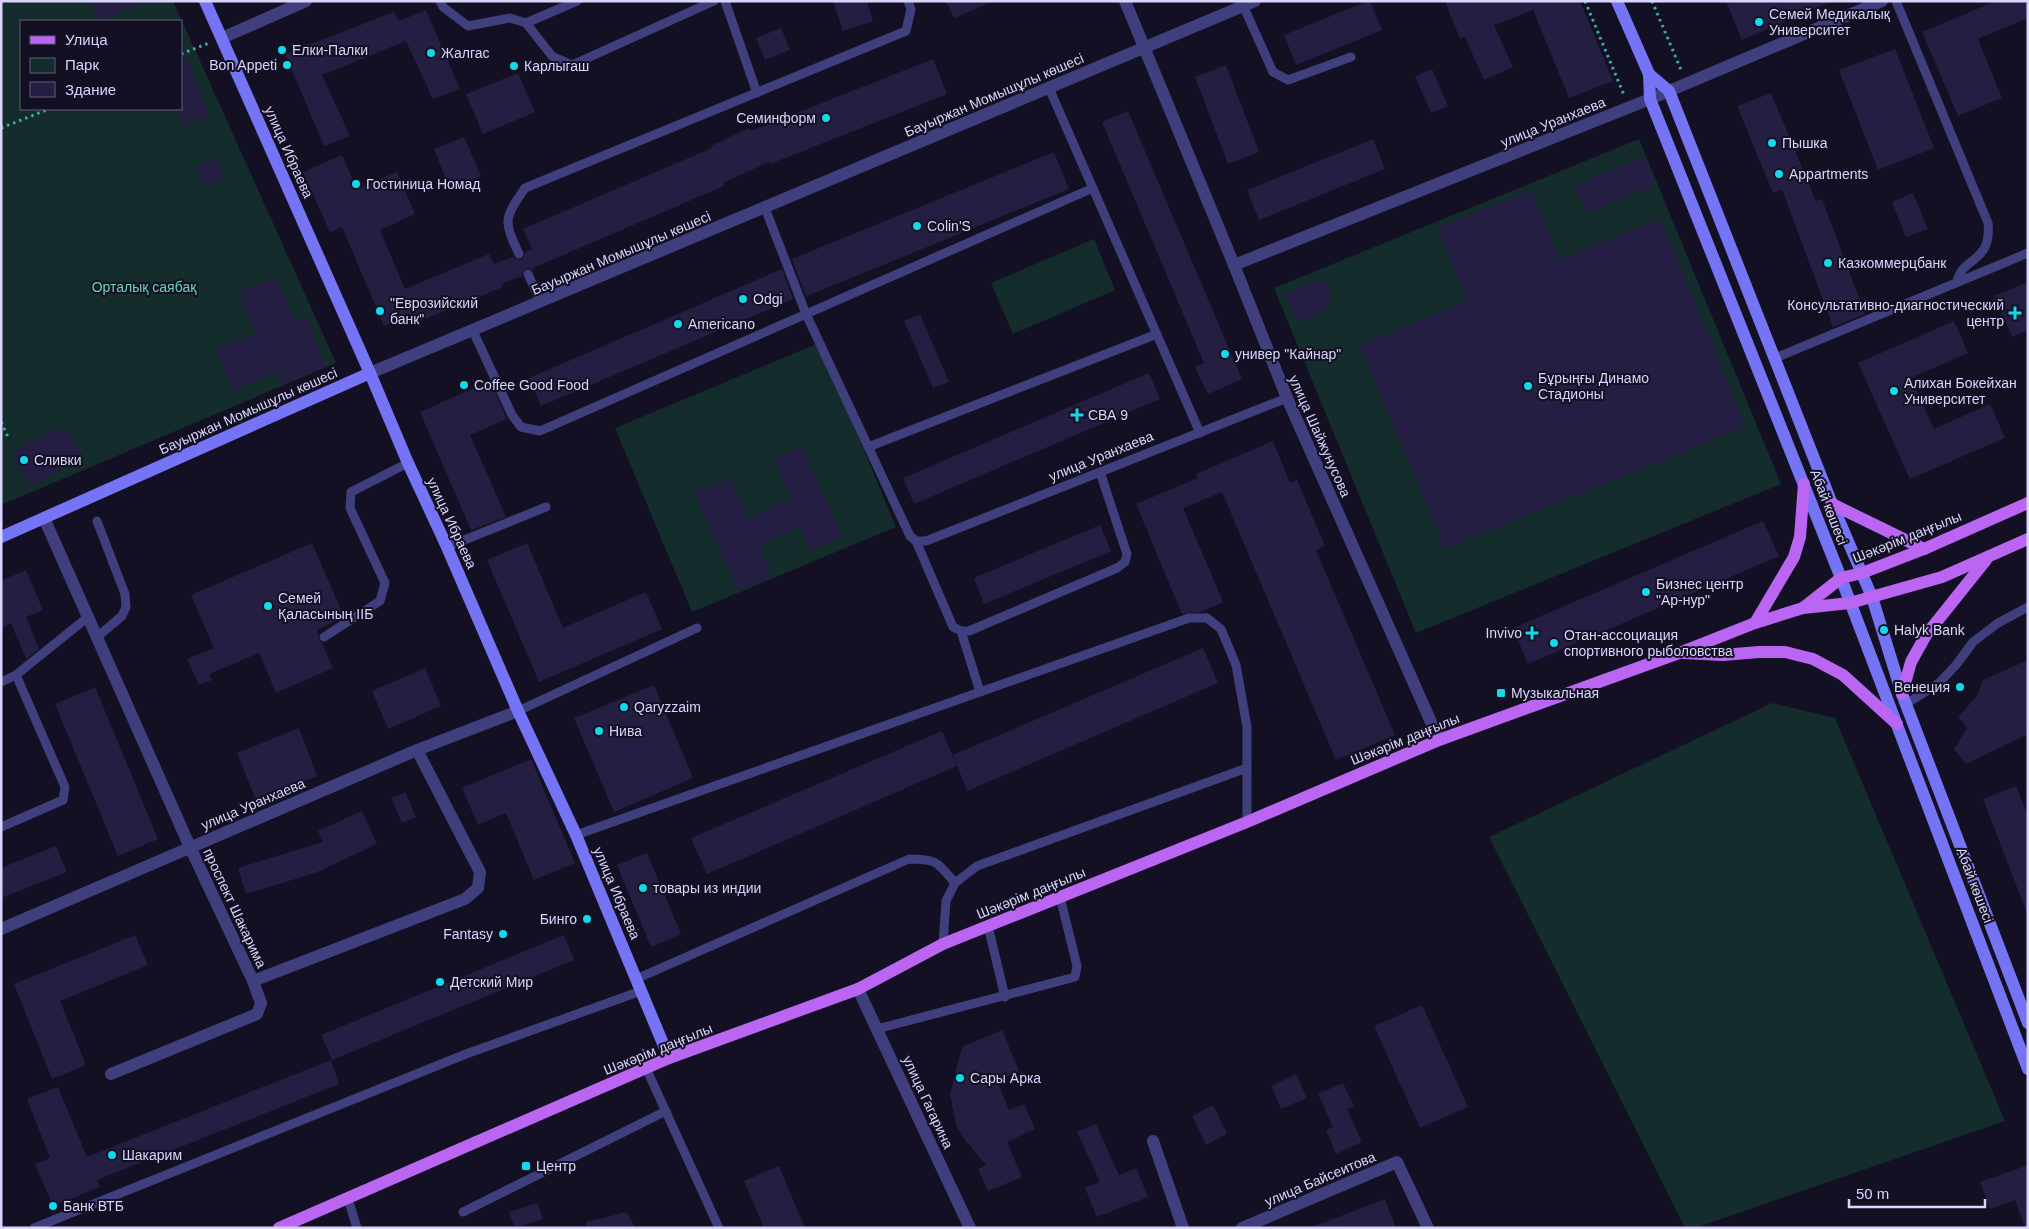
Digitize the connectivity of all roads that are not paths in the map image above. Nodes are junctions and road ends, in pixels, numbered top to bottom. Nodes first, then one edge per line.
1 (205, 1) edge
2 (306, 1) edge
3 (440, 1) edge
4 (577, 1) edge
5 (714, 1) edge
6 (725, 1) edge
7 (908, 1) edge
8 (1125, 1) edge
9 (1617, 1) edge
10 (1896, 1) edge
11 (1246, 3) edge
12 (1874, 3) edge
13 (526, 23) junction
14 (222, 38) junction
15 (1144, 49) junction
16 (1351, 57) dead end
17 (1649, 74) junction
18 (1050, 88) junction
19 (1669, 91) junction
20 (757, 93) junction
21 (1650, 99) junction
22 (1093, 188) junction
23 (765, 208) junction
24 (2028, 253) edge
25 (519, 254) dead end
26 (1234, 265) junction
27 (528, 274) dead end
28 (1957, 282) junction
29 (541, 303) junction
30 (806, 314) junction
31 (473, 330) junction
32 (1157, 334) junction
33 (1775, 358) junction
34 (370, 373) junction
35 (1286, 398) junction
36 (1200, 433) junction
37 (868, 447) junction
38 (408, 463) junction
39 (1100, 472) junction
40 (1804, 484) junction
41 (2028, 503) edge
42 (1832, 504) junction
43 (546, 507) dead end
44 (44, 518) junction
45 (97, 521) dead end
46 (1, 537) edge
47 (2028, 539) edge
48 (921, 541) junction
49 (447, 547) junction
50 (1924, 549) junction
51 (1988, 558) junction
52 (1862, 572) junction
53 (1841, 578) junction
54 (1872, 597) junction
55 (1850, 603) junction
56 (2028, 607) edge
57 (1803, 608) junction
58 (88, 618) junction
59 (1755, 623) junction
60 (697, 628) dead end
61 (962, 631) junction
62 (97, 637) junction
63 (324, 637) dead end
64 (1679, 653) junction
65 (16, 675) junction
66 (1, 682) edge
67 (980, 692) junction
68 (1904, 699) junction
69 (518, 710) junction
70 (1898, 724) junction
71 (1439, 740) junction
72 (417, 750) junction
73 (1247, 768) junction
74 (1247, 822) junction
75 (1, 827) edge
76 (576, 835) junction
77 (190, 847) junction
78 (955, 883) junction
79 (1060, 897) junction
80 (988, 926) junction
81 (1, 929) edge
82 (944, 944) junction
83 (636, 979) junction
84 (253, 982) junction
85 (858, 989) junction
86 (641, 991) junction
87 (1005, 997) junction
88 (2028, 1023) edge
89 (877, 1029) junction
90 (669, 1058) junction
91 (646, 1068) junction
92 (2028, 1069) edge
93 (112, 1074) dead end
94 (666, 1111) junction
95 (1153, 1141) dead end
96 (348, 1199) junction
97 (463, 1212) dead end
98 (34, 1228) edge
99 (279, 1228) edge
100 (357, 1228) edge
101 (719, 1228) edge
102 (970, 1228) edge
103 (1183, 1228) edge
104 (1242, 1228) edge
105 (1428, 1228) edge

1 - 14 main road, улица Ибраева
2 - 14 street
3 - 13 lane
4 - 13 lane
5 - 13 lane
6 - 20 lane
7 - 20 lane
8 - 15 street, улица Шайжунусова
9 - 17 main road
10 - 28 lane
11 - 15 street, Бауыржан Момышұлы көшесі
11 - 16 lane
12 - 19 street, улица Уранхаева
14 - 34 main road, улица Ибраева
15 - 18 street, Бауыржан Момышұлы көшесі
15 - 26 street, улица Шайжунусова
17 - 19 main road
17 - 21 main road, Абай көшесі
18 - 22 lane
18 - 23 street, Бауыржан Момышұлы көшесі
19 - 21 street, улица Уранхаева
19 - 33 main road, Абай көшесі
20 - 25 lane
21 - 26 street, улица Уранхаева
21 - 40 main road, Абай көшесі
22 - 30 lane
22 - 32 lane
23 - 29 street, Бауыржан Момышұлы көшесі
23 - 30 lane
24 - 28 lane
26 - 35 street, улица Шайжунусова
27 - 29 lane
28 - 33 lane
29 - 31 street, Бауыржан Момышұлы көшесі
30 - 31 lane
30 - 37 lane
31 - 34 street, Бауыржан Момышұлы көшесі
32 - 36 lane
32 - 37 lane
33 - 42 main road, Абай көшесі
34 - 38 main road, улица Ибраева
34 - 44 main road, Бауыржан Момышұлы көшесі
35 - 36 lane, улица Уранхаева
35 - 71 street, улица Шайжунусова
36 - 39 lane, улица Уранхаева
37 - 48 lane
38 - 49 main road, улица Ибраева
38 - 63 lane
39 - 48 lane, улица Уранхаева
39 - 61 lane
40 - 53 main road, Абай көшесі
40 - 59 main road
41 - 50 main road, Шәкәрім даңғылы
42 - 50 main road
42 - 52 main road, Абай көшесі
43 - 49 lane
44 - 46 main road, Бауыржан Момышұлы көшесі
44 - 58 street, проспект Шакарима
45 - 62 lane
47 - 51 main road, Шәкәрім даңғылы
48 - 61 lane
49 - 69 main road, улица Ибраева
50 - 52 main road, Шәкәрім даңғылы
51 - 54 main road, Шәкәрім даңғылы
51 - 68 main road
52 - 53 main road, Шәкәрім даңғылы
52 - 54 main road, Абай көшесі
53 - 55 main road, Абай көшесі
53 - 57 main road, Шәкәрім даңғылы
54 - 55 main road, Шәкәрім даңғылы
54 - 68 main road, Абай көшесі
55 - 57 main road, Шәкәрім даңғылы
55 - 70 main road, Абай көшесі
56 - 68 lane
57 - 59 main road, Шәкәрім даңғылы
58 - 62 street, проспект Шакарима
58 - 65 lane
59 - 64 main road, Шәкәрім даңғылы
60 - 69 lane
61 - 67 lane
62 - 77 street, проспект Шакарима
64 - 70 main road
64 - 71 main road, Шәкәрім даңғылы
65 - 66 lane
65 - 75 lane
67 - 73 lane
67 - 76 lane
68 - 88 main road, Абай көшесі
69 - 72 street, улица Уранхаева
69 - 76 main road, улица Ибраева
70 - 92 main road, Абай көшесі
71 - 74 main road, Шәкәрім даңғылы
72 - 77 street, улица Уранхаева
72 - 84 street
73 - 74 lane
73 - 78 lane
74 - 79 main road, Шәкәрім даңғылы
76 - 83 main road, улица Ибраева
77 - 81 street, улица Уранхаева
77 - 84 street, проспект Шакарима
78 - 82 lane
78 - 83 lane
79 - 80 main road, Шәкәрім даңғылы
79 - 87 lane
80 - 82 main road, Шәкәрім даңғылы
80 - 87 lane
82 - 85 main road, Шәкәрім даңғылы
83 - 86 main road, улица Ибраева
84 - 93 street, проспект Шакарима
85 - 89 street, улица Гагарина
85 - 90 main road, Шәкәрім даңғылы
86 - 90 main road, улица Ибраева
86 - 98 lane
87 - 89 lane
89 - 102 street, улица Гагарина
90 - 91 main road, Шәкәрім даңғылы
91 - 94 lane
91 - 96 main road, Шәкәрім даңғылы
94 - 97 lane
94 - 101 lane
95 - 103 street
96 - 99 main road, Шәкәрім даңғылы
96 - 100 lane
104 - 105 street, улица Байсеитова

